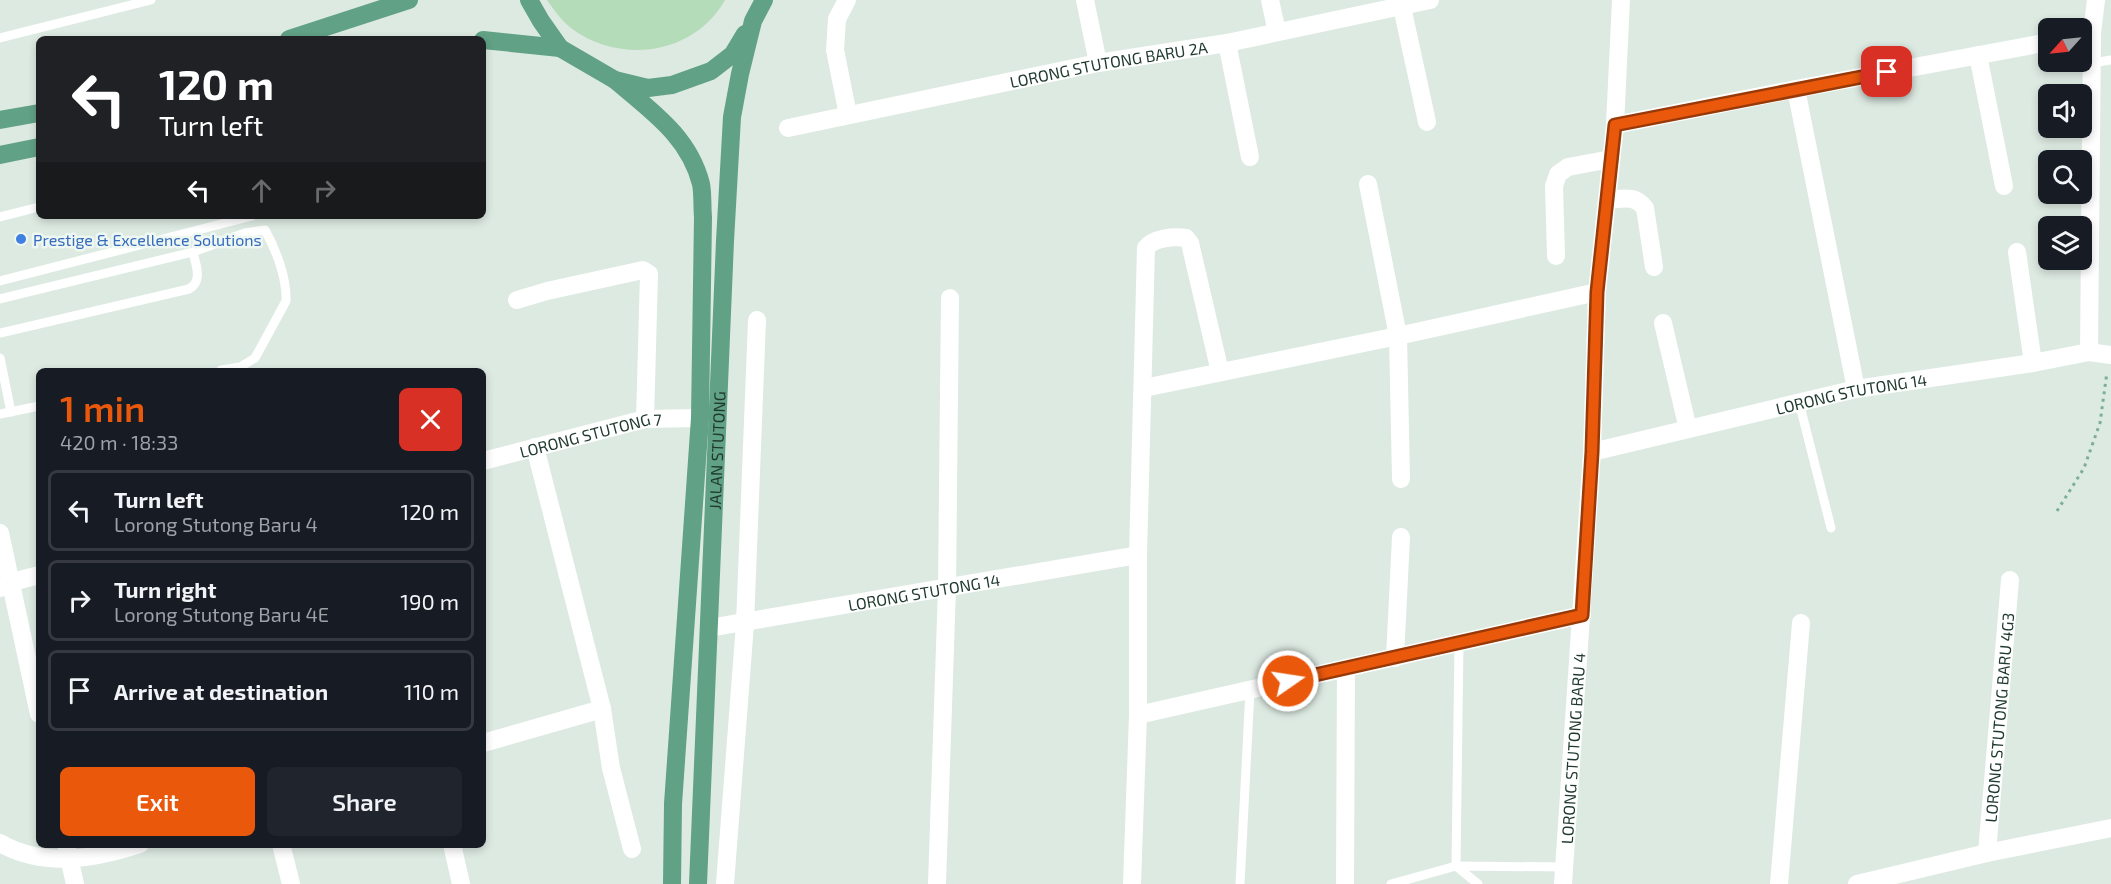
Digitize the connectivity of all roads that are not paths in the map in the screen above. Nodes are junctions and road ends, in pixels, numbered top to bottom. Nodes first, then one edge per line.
1 (151, 0) edge
2 (409, 0) edge
3 (530, 0) edge
4 (758, 0) edge
5 (764, 0) edge
6 (847, 0) edge
7 (1085, 0) edge
8 (1270, 0) edge
9 (1430, 0) edge
10 (1621, 0) edge
11 (2096, 0) edge
12 (1402, 7) junction
13 (2091, 18) edge
14 (753, 21) junction
15 (1277, 32) junction
16 (298, 36) edge
17 (0, 38) edge
18 (486, 40) edge
19 (1227, 43) junction
20 (2092, 43) edge
21 (2038, 44) edge
22 (560, 48) junction
23 (1978, 55) junction
24 (2102, 61) edge
25 (1098, 63) junction
26 (615, 80) junction
27 (1796, 89) junction
28 (36, 114) edge
29 (848, 116) junction
30 (0, 120) edge
31 (1427, 122) dead end
32 (1615, 125) junction
33 (788, 128) dead end
34 (36, 148) edge
35 (0, 155) edge
36 (1250, 157) dead end
37 (1611, 159) junction
38 (1368, 184) dead end
39 (2004, 186) dead end
40 (1607, 200) junction
41 (36, 208) edge
42 (0, 217) edge
43 (240, 219) edge
44 (193, 252) junction
45 (2017, 252) dead end
46 (1556, 256) dead end
47 (1654, 267) dead end
48 (0, 281) edge
49 (1597, 292) junction
50 (950, 298) dead end
51 (0, 299) edge
52 (517, 300) dead end
53 (758, 320) dead end
54 (1663, 323) dead end
55 (0, 333) edge
56 (1398, 336) junction
57 (2089, 352) junction
58 (2110, 355) edge
59 (0, 358) edge
60 (2033, 363) junction
61 (234, 368) edge
62 (1220, 372) junction
63 (1144, 388) junction
64 (1856, 389) junction
65 (1799, 402) junction
66 (36, 407) edge
67 (11, 412) junction
68 (0, 414) edge
69 (700, 418) junction
70 (645, 419) junction
71 (1688, 429) junction
72 (535, 447) junction
73 (1592, 452) junction
74 (486, 460) edge
75 (1401, 479) dead end
76 (1831, 528) dead end
77 (0, 533) edge
78 (1401, 537) dead end
79 (1138, 555) junction
80 (36, 576) edge
81 (2010, 580) dead end
82 (6, 585) edge
83 (947, 588) junction
84 (1582, 615) junction
85 (1801, 622) dead end
86 (745, 624) junction
87 (710, 628) junction
88 (1459, 643) junction
89 (1395, 658) junction
90 (1346, 668) junction
91 (1250, 690) junction
92 (36, 702) edge
93 (602, 709) junction
94 (1137, 715) junction
95 (486, 742) edge
96 (2111, 828) edge
97 (0, 843) edge
98 (281, 848) edge
99 (453, 848) edge
100 (109, 849) edge
101 (632, 849) dead end
102 (68, 852) edge
103 (1987, 853) junction
104 (1456, 866) junction
105 (1564, 876) edge
106 (1914, 877) edge
107 (75, 884) edge
108 (291, 884) edge
109 (461, 884) edge
110 (672, 884) edge
111 (698, 884) edge
112 (725, 884) edge
113 (937, 884) edge
114 (1132, 884) edge
115 (1240, 884) edge
116 (1345, 884) edge
117 (1391, 884) edge
118 (1478, 884) edge
119 (1779, 884) edge
120 (1857, 884) edge

1 - 17 lane
2 - 16 main road
3 - 22 main road
4 - 14 main road
5 - 14 main road
6 - 29 street
7 - 25 street
8 - 15 street
9 - 12 street, LORONG STUTONG BARU 2A
10 - 32 street, LORONG STUTONG BARU 4
11 - 13 street
12 - 15 street, LORONG STUTONG BARU 2A
12 - 31 street
14 - 26 main road
14 - 87 main road, JALAN STUTONG
15 - 19 street, LORONG STUTONG BARU 2A
18 - 22 main road
19 - 25 street, LORONG STUTONG BARU 2A
19 - 36 street
20 - 24 street
21 - 23 street
22 - 26 main road
23 - 27 street
23 - 39 street
24 - 57 street
25 - 29 street, LORONG STUTONG BARU 2A
26 - 69 main road, JALAN STUTONG
27 - 32 street
27 - 64 street
28 - 30 main road
29 - 33 street, LORONG STUTONG BARU 2A
32 - 37 street, LORONG STUTONG BARU 4
34 - 35 main road
37 - 40 street, LORONG STUTONG BARU 4
37 - 46 street
38 - 56 street
40 - 47 street
40 - 49 street, LORONG STUTONG BARU 4
41 - 42 lane
43 - 48 lane
44 - 51 lane
44 - 55 lane
44 - 61 lane
45 - 60 street
49 - 56 street
49 - 73 street, LORONG STUTONG BARU 4
50 - 83 street
52 - 70 street
53 - 86 street
54 - 71 street
56 - 62 street
56 - 75 street
57 - 58 street, LORONG STUTONG 14
57 - 60 street, LORONG STUTONG 14
59 - 67 lane
60 - 64 street, LORONG STUTONG 14
62 - 63 street
62 - 63 street
63 - 79 street
64 - 65 street, LORONG STUTONG 14
65 - 71 street, LORONG STUTONG 14
65 - 76 lane
66 - 67 lane
67 - 68 lane
69 - 70 street, LORONG STUTONG 7
69 - 110 main road, JALAN STUTONG
70 - 72 street, LORONG STUTONG 7
71 - 73 street, LORONG STUTONG 14
72 - 74 street, LORONG STUTONG 7
72 - 93 street
73 - 84 street, LORONG STUTONG BARU 4
77 - 82 street
78 - 89 street
79 - 83 street, LORONG STUTONG 14
79 - 94 street
80 - 82 street
81 - 103 street, LORONG STUTONG BARU 4G3
82 - 92 street
83 - 86 street, LORONG STUTONG 14
83 - 113 street
84 - 88 street
84 - 105 street, LORONG STUTONG BARU 4
85 - 119 street
86 - 87 street, LORONG STUTONG 14
86 - 112 street
87 - 111 main road, JALAN STUTONG
88 - 89 street
88 - 104 lane
89 - 90 street
90 - 91 street
90 - 116 street
91 - 94 street
91 - 115 lane
93 - 95 street
93 - 101 street
94 - 114 street
96 - 103 street
97 - 102 street
98 - 108 street
99 - 109 street
100 - 102 street
102 - 107 street
103 - 106 street
104 - 105 lane
104 - 117 lane
104 - 118 lane
106 - 120 street

